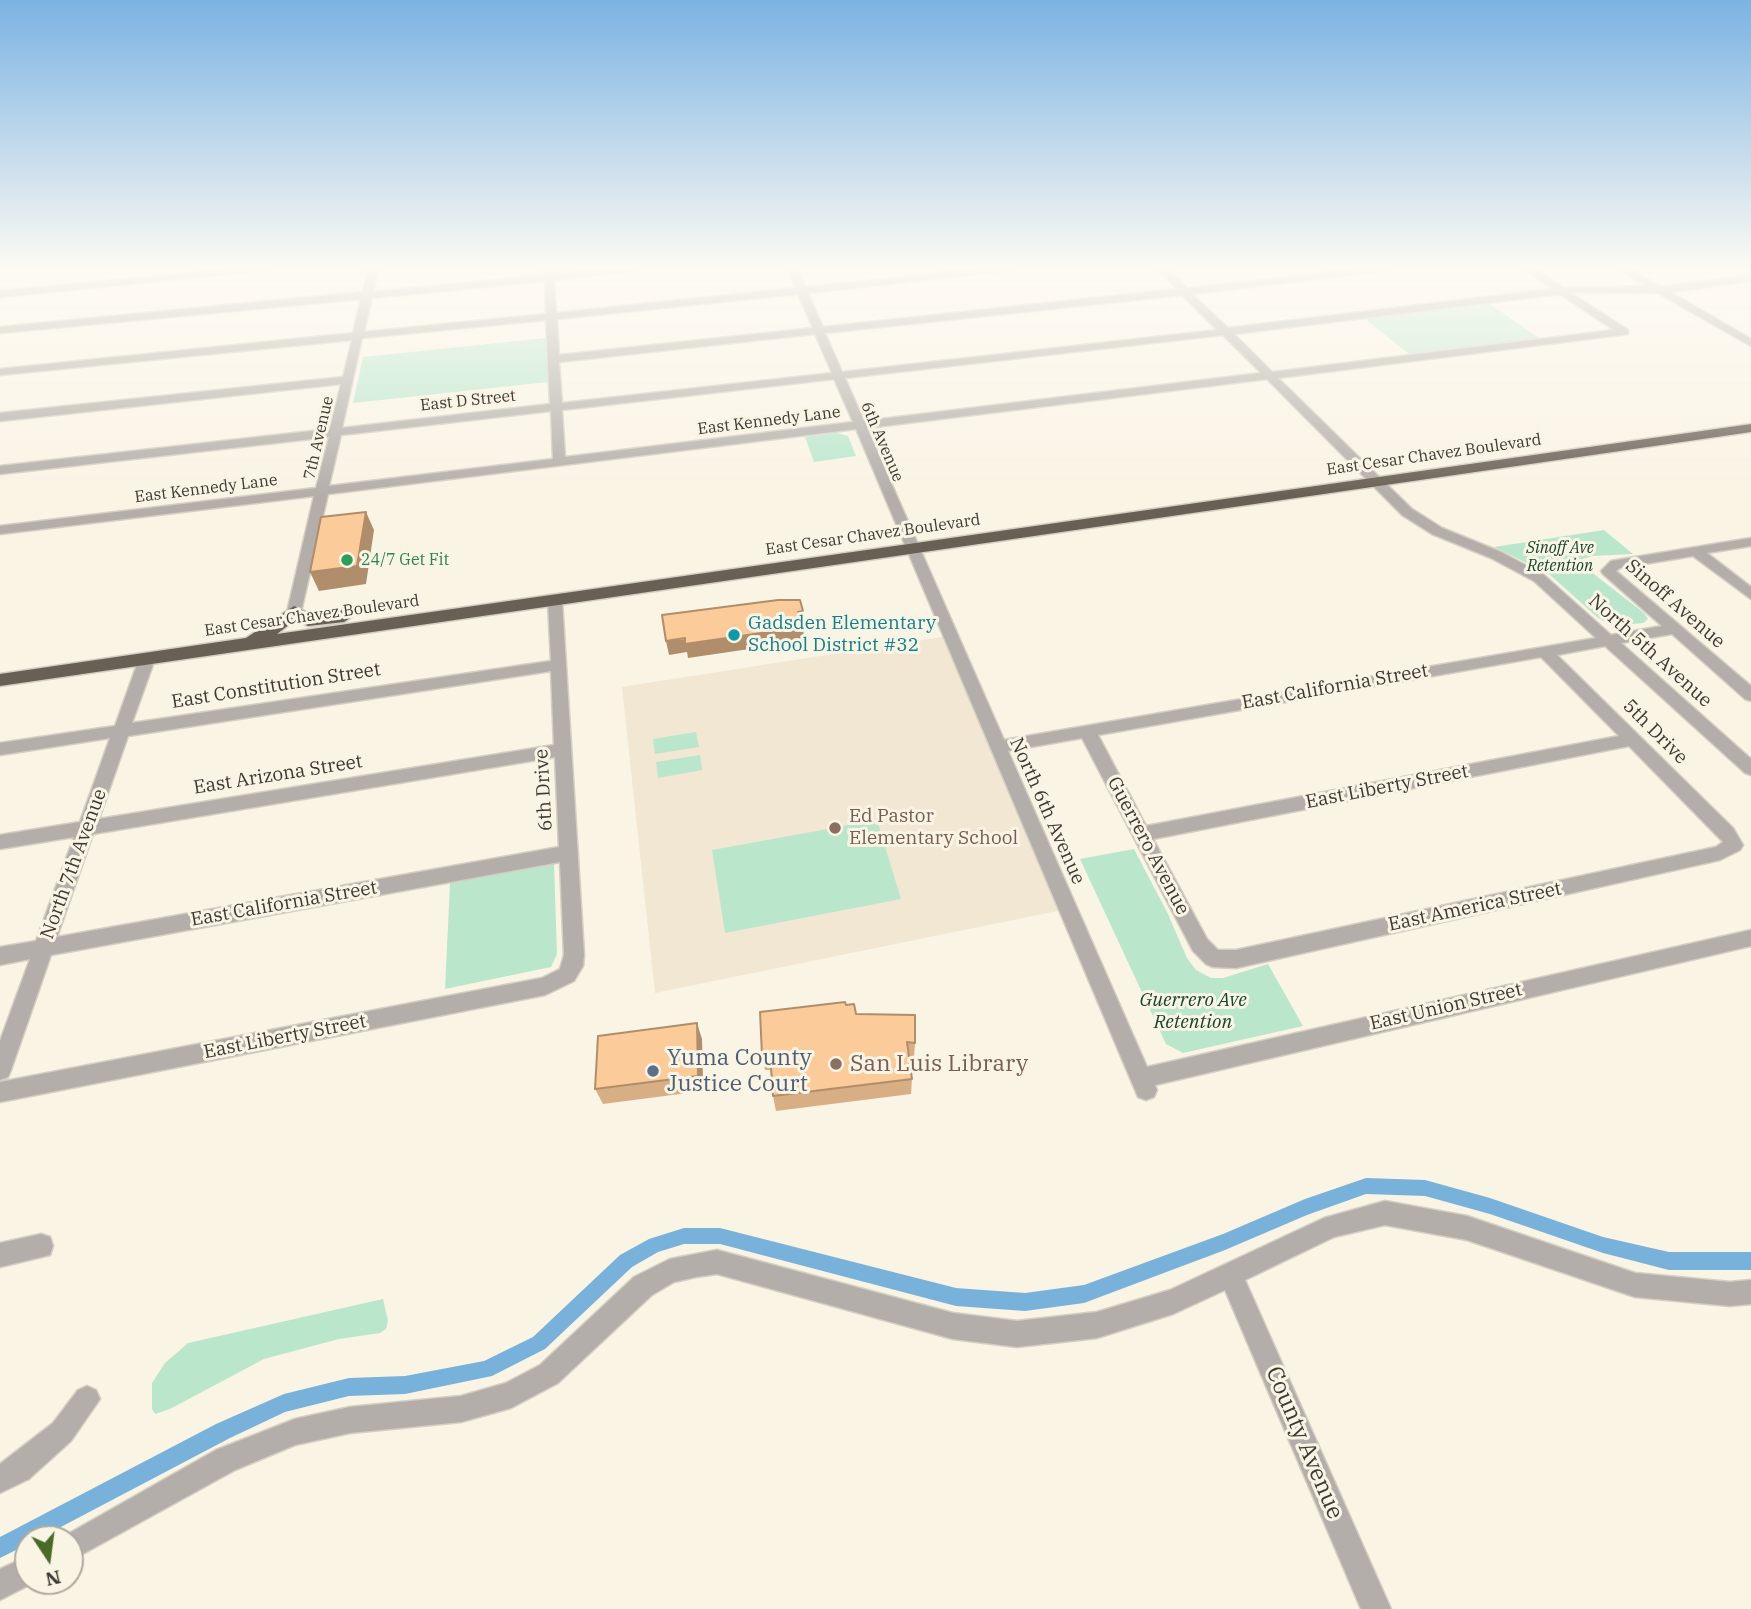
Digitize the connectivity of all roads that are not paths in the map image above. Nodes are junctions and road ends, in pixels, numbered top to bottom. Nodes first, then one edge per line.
1 (261, 345) edge
2 (357, 345) edge
3 (553, 345) edge
4 (681, 345) edge
5 (824, 345) edge
6 (1099, 345) edge
7 (1237, 345) edge
8 (1521, 345) edge
9 (554, 359) junction
10 (0, 372) edge
11 (837, 375) junction
12 (1270, 377) junction
13 (348, 380) junction
14 (556, 407) junction
15 (0, 418) edge
16 (858, 426) junction
17 (1751, 428) edge
18 (336, 432) junction
19 (559, 462) junction
20 (0, 470) edge
21 (1376, 483) junction
22 (322, 491) junction
23 (0, 530) edge
24 (1751, 542) edge
25 (911, 549) junction
26 (1696, 551) junction
27 (1751, 594) edge
28 (555, 600) junction
29 (294, 612) junction
30 (461, 614) junction
31 (1674, 629) junction
32 (1610, 640) junction
33 (236, 646) junction
34 (1544, 651) junction
35 (148, 659) junction
36 (558, 665) junction
37 (0, 680) edge
38 (1751, 695) edge
39 (121, 731) junction
40 (1087, 731) junction
41 (1633, 739) junction
42 (997, 747) junction
43 (0, 749) edge
44 (563, 750) junction
45 (1751, 769) edge
46 (87, 828) junction
47 (1142, 834) junction
48 (0, 842) edge
49 (1734, 845) joint
50 (568, 853) junction
51 (1751, 938) edge
52 (44, 948) junction
53 (0, 956) edge
54 (1213, 958) joint
55 (567, 975) joint
56 (0, 1070) edge
57 (1143, 1084) joint
58 (0, 1093) edge
59 (41, 1246) dead end
60 (0, 1255) edge
61 (1231, 1276) junction
62 (1751, 1292) edge
63 (87, 1399) dead end
64 (0, 1479) edge
65 (84, 1539) edge
66 (1376, 1609) edge

1 - 10 street
2 - 13 street, 7th Avenue
3 - 9 street
4 - 9 street
5 - 11 street, 6th Avenue
6 - 11 street, East D Street
7 - 12 street, North 5th Avenue
8 - 12 street, East Kennedy Lane
9 - 14 street
11 - 14 street, East D Street
11 - 16 street, 6th Avenue
12 - 16 street, East Kennedy Lane
12 - 21 street, North 5th Avenue
13 - 15 street
13 - 18 street, 7th Avenue
14 - 18 street, East D Street
14 - 19 street
16 - 19 street, East Kennedy Lane
16 - 25 street, 6th Avenue
17 - 21 highway, East Cesar Chavez Boulevard
18 - 20 street, East D Street
18 - 22 street, 7th Avenue
19 - 22 street, East Kennedy Lane
21 - 25 highway, East Cesar Chavez Boulevard
21 - 32 street, North 5th Avenue
22 - 23 street, East Kennedy Lane
22 - 29 street, 7th Avenue
24 - 26 street
25 - 28 highway, East Cesar Chavez Boulevard
25 - 42 street, North 6th Avenue
26 - 27 street
26 - 31 street, Sinoff Avenue
28 - 30 highway, East Cesar Chavez Boulevard
28 - 36 street, 6th Drive
29 - 30 highway
29 - 33 highway
30 - 33 highway, East Cesar Chavez Boulevard
31 - 32 street, East California Street
31 - 38 street, Sinoff Avenue
32 - 34 street, East California Street
32 - 45 street, North 5th Avenue
33 - 35 highway, East Cesar Chavez Boulevard
34 - 40 street, East California Street
34 - 41 street, 5th Drive
35 - 37 highway, East Cesar Chavez Boulevard
35 - 39 street, North 7th Avenue
36 - 39 street, East Constitution Street
36 - 44 street, 6th Drive
39 - 43 street, East Constitution Street
39 - 46 street, North 7th Avenue
40 - 42 street, East California Street
40 - 47 street, Guerrero Avenue
41 - 47 street, East Liberty Street
41 - 49 street, 5th Drive
42 - 57 street, North 6th Avenue
44 - 46 street, East Arizona Street
44 - 50 street, 6th Drive
46 - 48 street, East Arizona Street
46 - 52 street, North 7th Avenue
47 - 54 street, Guerrero Avenue
49 - 54 street, East America Street
50 - 52 street, East California Street
50 - 55 street, 6th Drive
51 - 57 street, East Union Street
52 - 53 street, East California Street
52 - 56 street, North 7th Avenue
55 - 58 street, East Liberty Street
59 - 60 street
61 - 62 street
61 - 65 street
61 - 66 street, County Avenue
63 - 64 street

